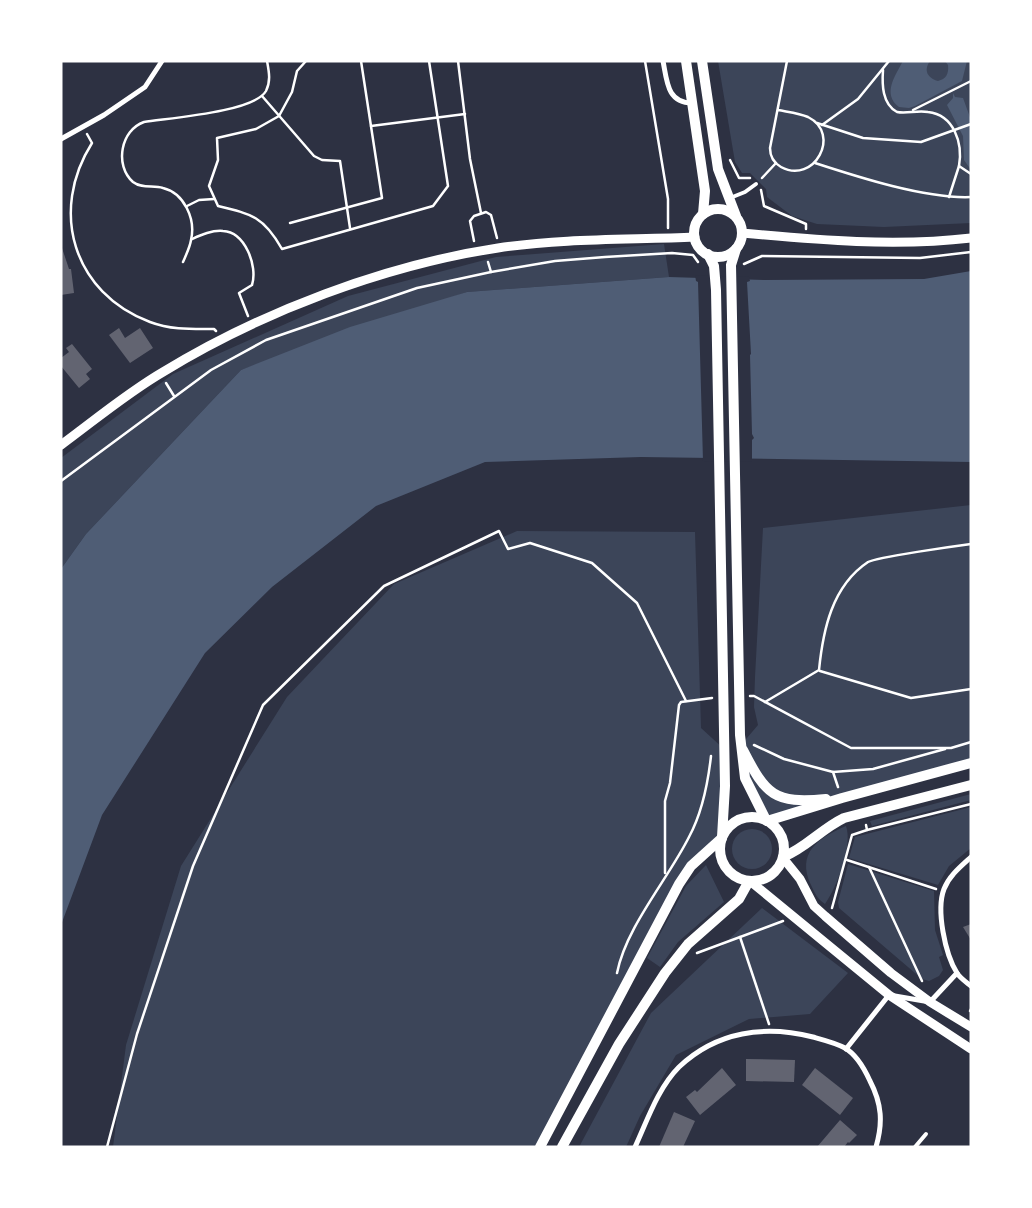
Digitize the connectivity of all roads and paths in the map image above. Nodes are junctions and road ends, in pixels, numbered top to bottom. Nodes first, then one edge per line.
1 (162, 61) edge
2 (267, 61) edge
3 (306, 61) edge
4 (361, 61) edge
5 (429, 61) edge
6 (458, 61) edge
7 (645, 61) edge
8 (663, 61) edge
9 (686, 61) edge
10 (702, 61) edge
11 (787, 61) edge
12 (889, 61) edge
13 (883, 70) junction
14 (971, 81) edge
15 (262, 96) junction
16 (692, 102) junction
17 (778, 110) junction
18 (910, 112) junction
19 (464, 114) junction
20 (279, 116) junction
21 (436, 118) junction
22 (816, 123) junction
23 (971, 124) edge
24 (822, 125) junction
25 (371, 126) junction
26 (86, 132) dead end
27 (61, 139) edge
28 (716, 153) junction
29 (776, 163) junction
30 (815, 163) junction
31 (959, 166) junction
32 (971, 174) edge
33 (756, 184) junction
34 (949, 197) junction
35 (971, 197) edge
36 (730, 198) junction
37 (214, 199) junction
38 (186, 207) junction
39 (347, 208) junction
40 (481, 213) junction
41 (703, 214) junction
42 (736, 216) junction
43 (290, 222) dead end
44 (668, 222) dead end
45 (350, 228) junction
46 (742, 233) junction
47 (695, 236) junction
48 (971, 238) edge
49 (192, 239) junction
50 (806, 239) junction
51 (500, 248) junction
52 (736, 248) junction
53 (475, 252) junction
54 (971, 252) edge
55 (708, 254) junction
56 (692, 256) dead end
57 (806, 258) junction
58 (183, 262) dead end
59 (743, 264) dead end
60 (251, 325) junction
61 (222, 338) junction
62 (160, 373) junction
63 (174, 396) junction
64 (61, 444) edge
65 (61, 481) edge
66 (971, 544) edge
67 (819, 670) junction
68 (971, 689) edge
69 (744, 697) dead end
70 (715, 698) dead end
71 (686, 701) junction
72 (765, 702) junction
73 (740, 740) junction
74 (752, 740) dead end
75 (971, 742) edge
76 (713, 746) dead end
77 (950, 748) junction
78 (971, 763) edge
79 (833, 772) junction
80 (971, 785) edge
81 (842, 798) junction
82 (971, 804) edge
83 (863, 813) junction
84 (767, 820) junction
85 (867, 830) junction
86 (722, 838) junction
87 (783, 857) junction
88 (971, 857) edge
89 (847, 860) junction
90 (868, 867) junction
91 (665, 874) junction
92 (749, 881) junction
93 (943, 891) junction
94 (825, 916) junction
95 (790, 926) dead end
96 (740, 937) junction
97 (694, 954) dead end
98 (620, 959) dead end
99 (957, 973) junction
100 (922, 984) dead end
101 (971, 986) edge
102 (889, 995) junction
103 (930, 1002) junction
104 (971, 1027) edge
105 (771, 1030) junction
106 (846, 1049) junction
107 (971, 1049) edge
108 (926, 1134) dead end
109 (107, 1147) edge
110 (540, 1147) edge
111 (562, 1147) edge
112 (635, 1147) edge
113 (876, 1147) edge
114 (916, 1147) edge

1 - 27 street
2 - 15 path
3 - 20 path
4 - 25 path
5 - 21 path
6 - 19 path
7 - 44 path
8 - 16 street
9 - 16 main road
10 - 28 main road
11 - 17 path
12 - 13 path
13 - 18 path
13 - 24 path
14 - 18 path
15 - 20 path
15 - 38 path
16 - 41 main road
17 - 22 path
17 - 29 path
18 - 31 path
19 - 21 path
19 - 40 path
20 - 37 path
20 - 39 path
21 - 25 path
21 - 45 path
22 - 24 path
22 - 30 path
23 - 24 path
25 - 39 path
26 - 61 path
28 - 33 path
28 - 36 main road
29 - 30 path
29 - 33 path
30 - 34 path
31 - 32 path
31 - 34 path
33 - 36 lane
33 - 50 path
34 - 35 path
36 - 42 main road
37 - 38 path
37 - 45 path
38 - 49 path
39 - 43 path
39 - 45 path
40 - 51 path
40 - 53 path
41 - 42 main road
41 - 47 main road
42 - 46 main road
46 - 50 street
46 - 52 main road
47 - 51 street
47 - 55 main road
48 - 50 street
49 - 58 path
49 - 60 path
50 - 57 path
51 - 53 street
52 - 55 main road
52 - 73 main road
53 - 60 street
54 - 57 path
55 - 86 main road
56 - 63 path
57 - 59 path
60 - 61 street
61 - 62 street
62 - 63 path
62 - 64 street
63 - 65 path
66 - 67 path
67 - 68 path
67 - 72 path
69 - 72 path
70 - 71 path
71 - 91 path
71 - 109 path
72 - 77 path
73 - 81 main road
73 - 84 main road
74 - 79 path
75 - 77 path
76 - 91 path
77 - 79 path
78 - 81 main road
79 - 81 path
80 - 83 main road
81 - 84 main road
82 - 85 path
83 - 85 path
83 - 87 main road
84 - 86 main road
84 - 87 main road
85 - 89 path
86 - 92 main road
86 - 110 main road
87 - 92 main road
87 - 94 street
88 - 93 street
89 - 90 path
89 - 94 path
90 - 93 path
90 - 100 path
91 - 98 path
92 - 102 street
92 - 111 main road
93 - 99 street
94 - 103 street
95 - 96 path
96 - 97 path
96 - 105 path
99 - 101 street
99 - 103 street
102 - 103 street
102 - 106 street
102 - 107 street
103 - 104 street
105 - 106 street
105 - 112 street
106 - 113 street
108 - 114 lane

